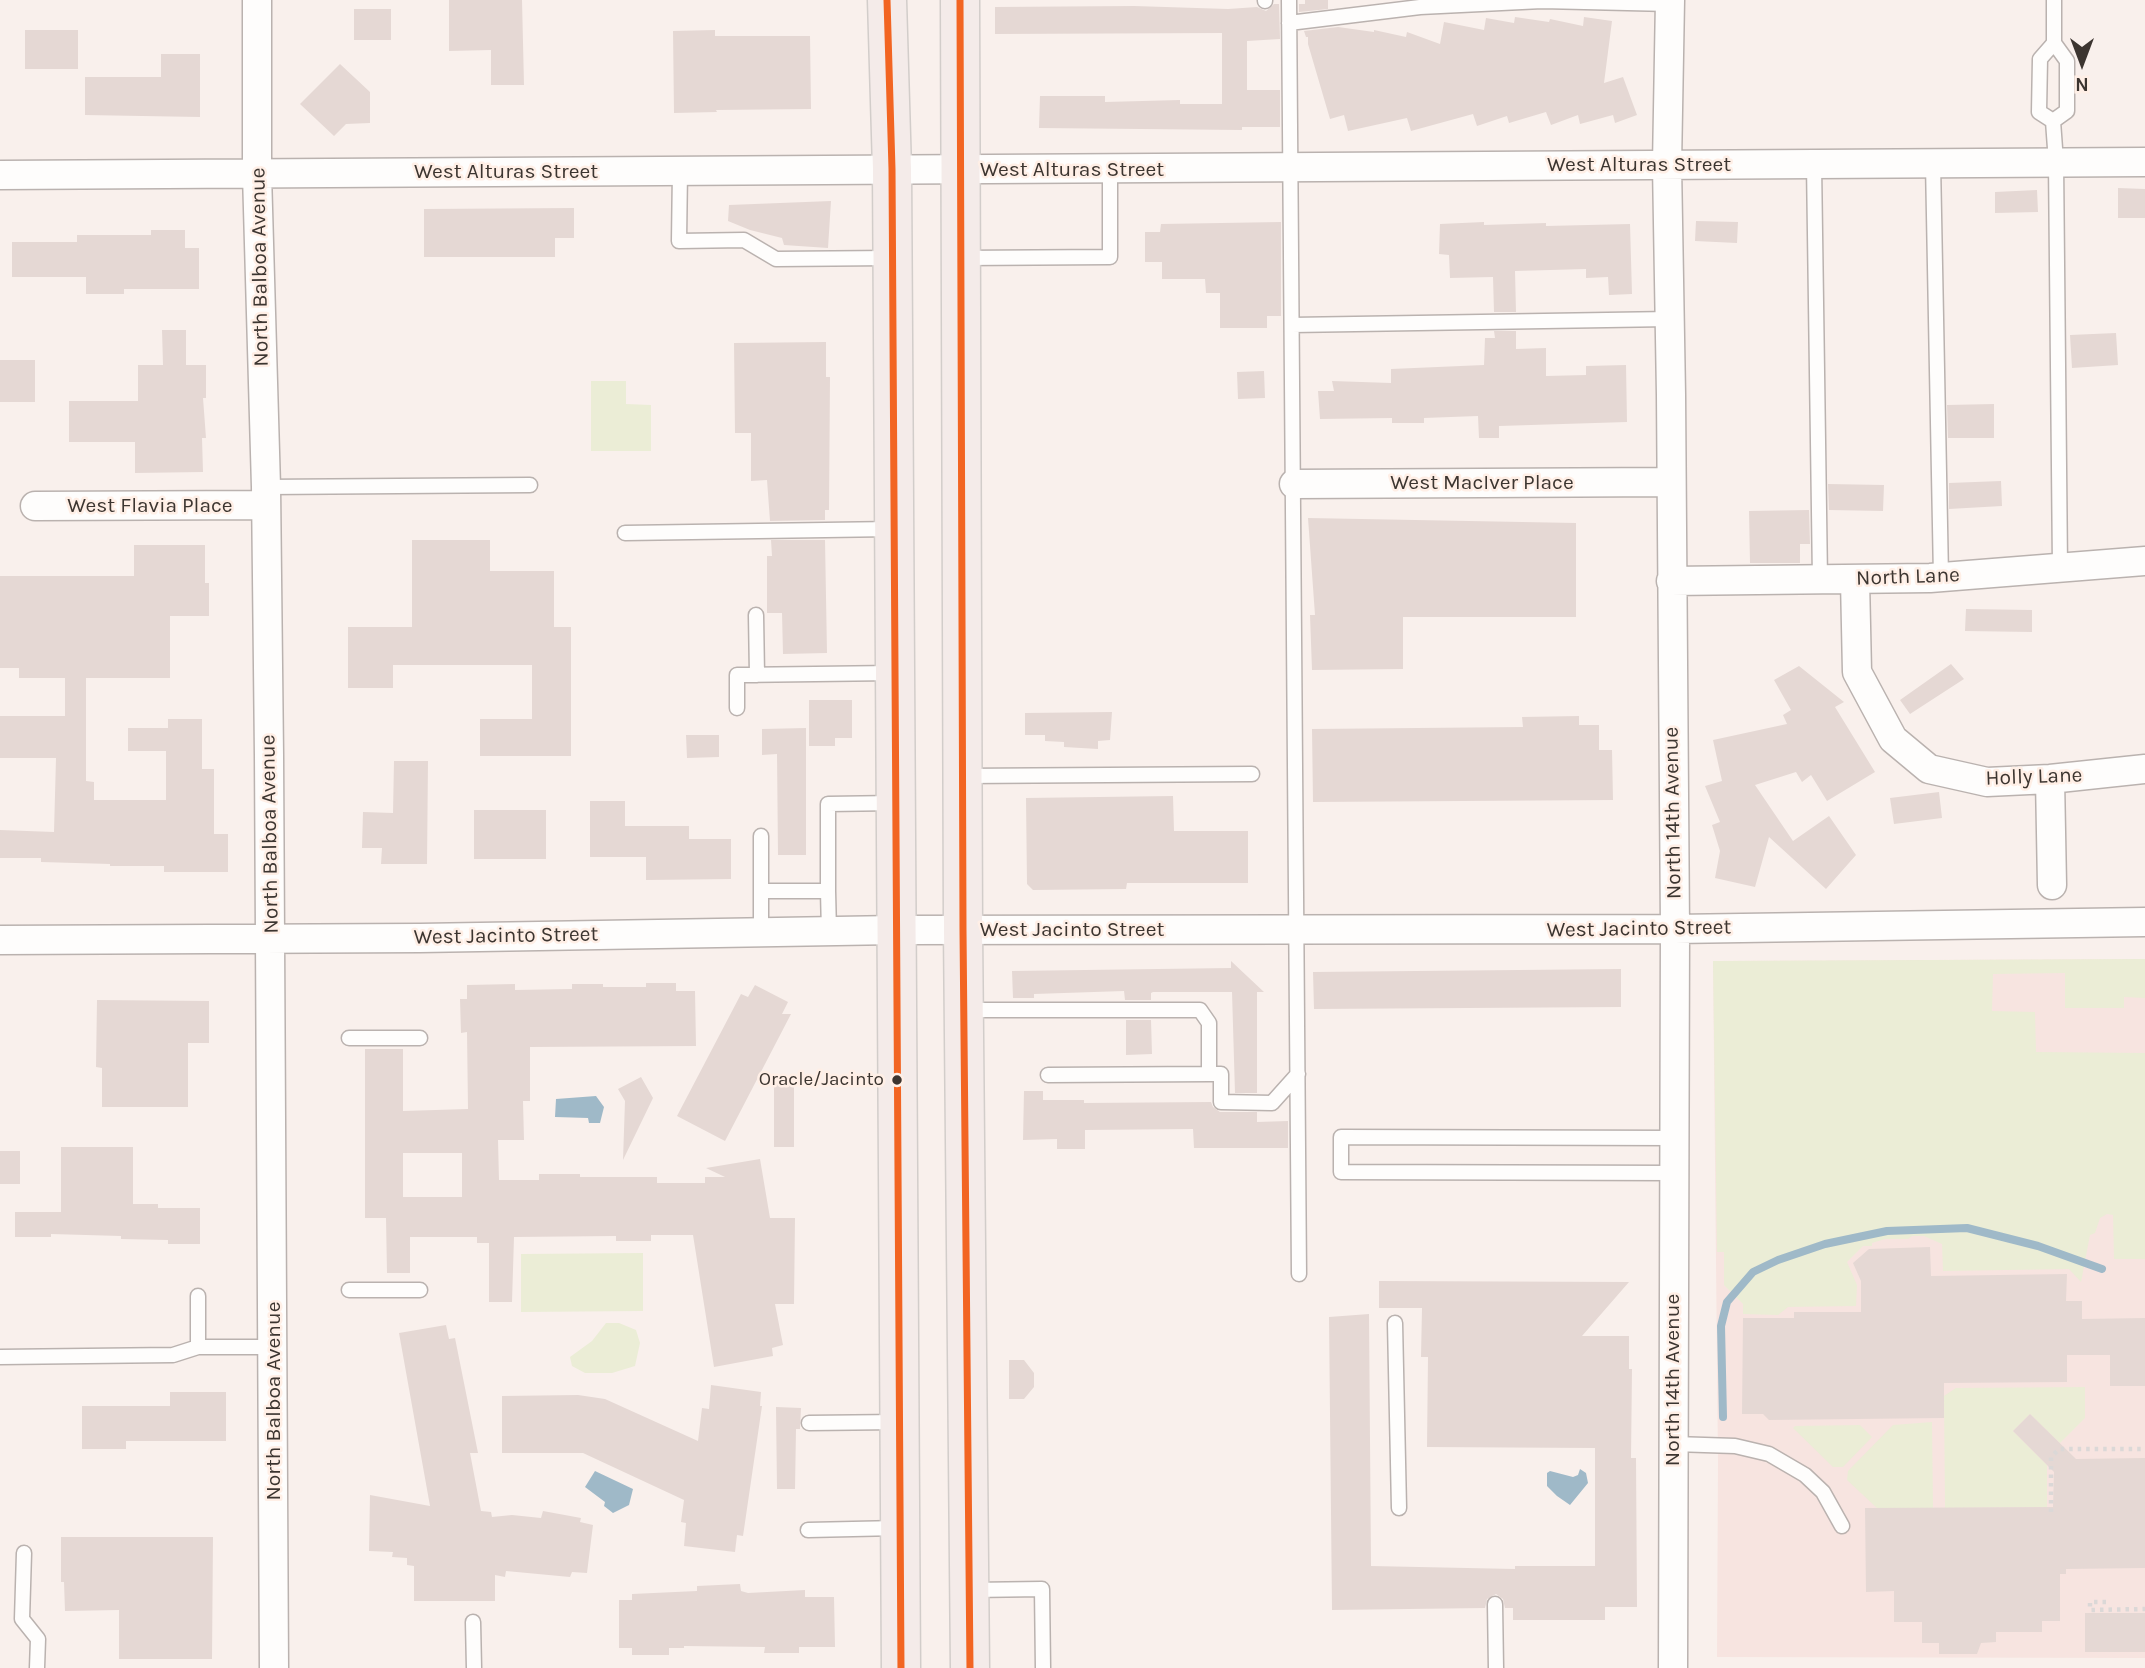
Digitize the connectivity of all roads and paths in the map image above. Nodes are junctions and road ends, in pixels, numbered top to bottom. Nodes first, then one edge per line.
1 (257, 0) edge
2 (887, 0) edge
3 (960, 0) edge
4 (1290, 0) edge
5 (2054, 0) edge
6 (1670, 2) edge
7 (1290, 23) junction
8 (2054, 43) junction
9 (2053, 121) junction
10 (2056, 162) junction
11 (2145, 162) edge
12 (1933, 163) junction
13 (1814, 164) junction
14 (1668, 165) junction
15 (1290, 168) junction
16 (892, 169) junction
17 (1110, 169) junction
18 (680, 171) junction
19 (959, 171) junction
20 (257, 174) junction
21 (0, 175) edge
22 (892, 258) junction
23 (960, 258) junction
24 (1670, 319) junction
25 (1292, 324) junction
26 (1670, 482) junction
27 (1294, 484) junction
28 (530, 485) dead end
29 (266, 496) junction
30 (35, 506) dead end
31 (893, 529) junction
32 (625, 533) dead end
33 (2145, 561) edge
34 (2060, 568) junction
35 (1941, 577) junction
36 (1820, 580) junction
37 (1854, 580) junction
38 (1671, 581) junction
39 (756, 615) dead end
40 (894, 673) junction
41 (757, 675) junction
42 (737, 708) dead end
43 (2145, 769) edge
44 (1252, 774) dead end
45 (962, 776) junction
46 (2050, 779) junction
47 (895, 803) junction
48 (761, 836) dead end
49 (2052, 885) dead end
50 (761, 891) junction
51 (828, 891) junction
52 (2145, 922) edge
53 (1675, 929) junction
54 (897, 930) junction
55 (963, 930) junction
56 (1298, 930) junction
57 (829, 932) junction
58 (761, 933) junction
59 (271, 939) junction
60 (0, 940) edge
61 (964, 1010) junction
62 (349, 1038) dead end
63 (420, 1038) dead end
64 (1209, 1074) junction
65 (1298, 1074) junction
66 (1048, 1075) dead end
67 (1674, 1138) junction
68 (1674, 1173) junction
69 (1299, 1275) dead end
70 (349, 1290) dead end
71 (420, 1290) dead end
72 (198, 1296) dead end
73 (1395, 1322) dead end
74 (198, 1347) junction
75 (273, 1347) junction
76 (0, 1357) edge
77 (900, 1422) junction
78 (809, 1423) dead end
79 (1674, 1444) junction
80 (2145, 1449) edge
81 (1399, 1508) dead end
82 (2050, 1512) dead end
83 (1842, 1526) dead end
84 (900, 1528) junction
85 (808, 1530) dead end
86 (24, 1553) dead end
87 (970, 1590) junction
88 (2106, 1602) dead end
89 (1495, 1604) dead end
90 (2145, 1609) edge
91 (473, 1622) dead end
92 (37, 1668) edge
93 (274, 1668) edge
94 (474, 1668) edge
95 (901, 1668) edge
96 (970, 1668) edge
97 (1043, 1668) edge
98 (1496, 1668) edge
99 (1673, 1668) edge

1 - 20 street, North Balboa Avenue
2 - 16 main road
3 - 19 main road
4 - 7 lane
5 - 8 lane
6 - 7 lane
6 - 14 street, North 14th Avenue
7 - 15 lane
8 - 9 lane
8 - 9 lane
9 - 10 lane
10 - 11 street, West Alturas Street
10 - 12 street, West Alturas Street
10 - 34 lane
12 - 13 street, West Alturas Street
12 - 35 lane
13 - 14 street, West Alturas Street
13 - 36 lane
14 - 15 street, West Alturas Street
14 - 24 street, North 14th Avenue
15 - 17 street, West Alturas Street
15 - 25 lane
16 - 18 street, West Alturas Street
16 - 19 street, West Alturas Street
16 - 22 main road
17 - 19 street, West Alturas Street
17 - 23 lane
18 - 20 street, West Alturas Street
18 - 22 lane
19 - 23 main road
20 - 21 street, West Alturas Street
20 - 29 street, North Balboa Avenue
22 - 31 main road
23 - 45 main road
24 - 25 lane
24 - 26 street, North 14th Avenue
25 - 27 lane
26 - 27 street, West MacIver Place
26 - 38 street, North 14th Avenue
27 - 56 lane
28 - 29 lane
29 - 30 street, West Flavia Place
29 - 59 street, North Balboa Avenue
31 - 32 lane
31 - 40 main road
33 - 34 street, North Lane
34 - 35 street, North Lane
35 - 37 street, North Lane
36 - 37 street, North Lane
36 - 38 street, North Lane
37 - 46 street, Holly Lane
38 - 53 street, North 14th Avenue
39 - 41 lane
40 - 41 lane
40 - 47 main road
41 - 42 lane
43 - 46 street, Holly Lane
44 - 45 lane
45 - 55 main road
46 - 49 street
47 - 51 lane
47 - 54 main road
48 - 50 lane
50 - 51 lane
50 - 58 lane
51 - 57 lane
52 - 53 street, West Jacinto Street
53 - 56 street, West Jacinto Street
53 - 67 street, North 14th Avenue
54 - 55 street, West Jacinto Street
54 - 57 street, West Jacinto Street
54 - 77 main road
55 - 56 street, West Jacinto Street
55 - 61 main road
56 - 65 lane
57 - 58 street, West Jacinto Street
58 - 59 street, West Jacinto Street
59 - 60 street, West Jacinto Street
59 - 75 street, North Balboa Avenue
61 - 64 lane
61 - 87 main road
62 - 63 lane
64 - 65 lane
64 - 66 lane
65 - 69 lane
67 - 68 street, North 14th Avenue
67 - 68 lane
68 - 79 street, North 14th Avenue
70 - 71 lane
72 - 74 lane
73 - 81 lane
74 - 75 lane
74 - 76 lane
75 - 93 street, North Balboa Avenue
77 - 78 lane
77 - 84 main road
79 - 83 lane
79 - 99 street, North 14th Avenue
80 - 82 path
84 - 85 lane
84 - 95 main road
86 - 92 lane
87 - 96 main road
87 - 97 lane
88 - 90 path
89 - 98 lane
91 - 94 lane

